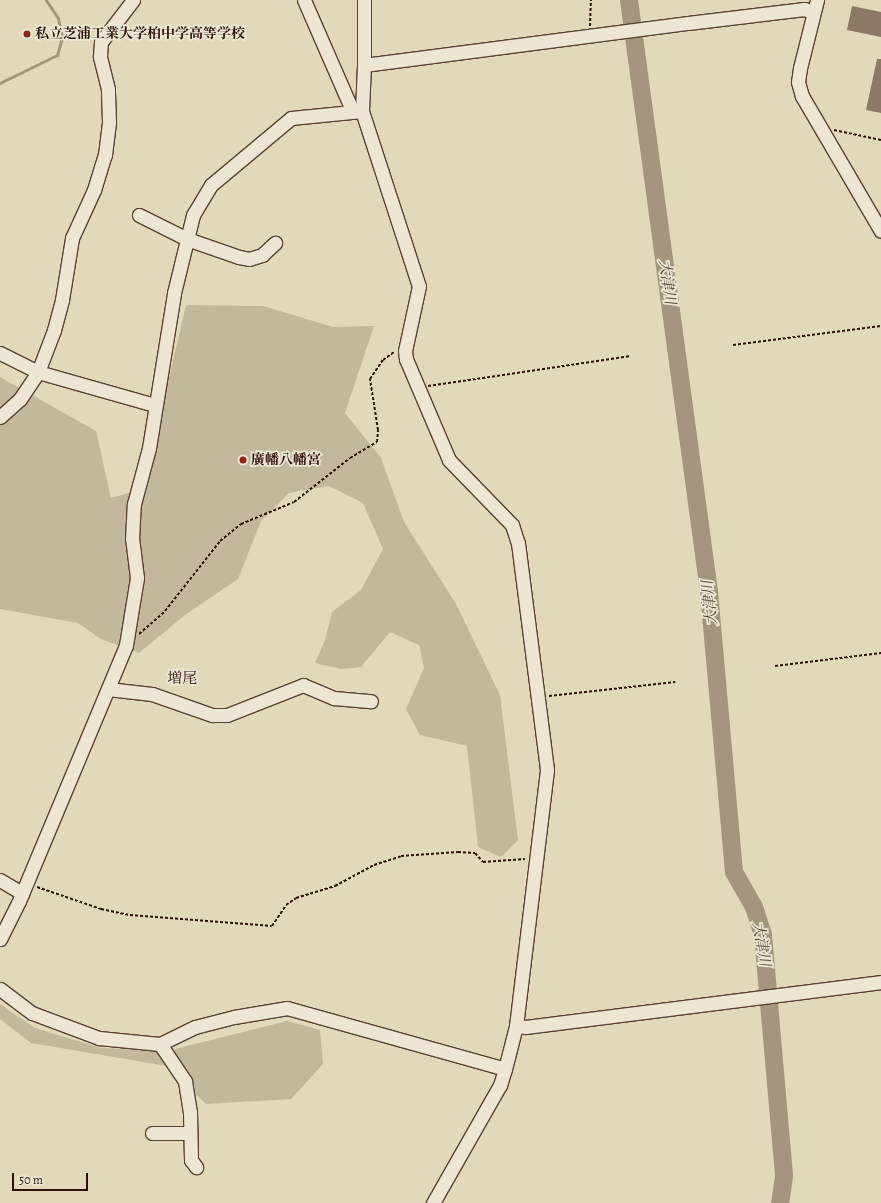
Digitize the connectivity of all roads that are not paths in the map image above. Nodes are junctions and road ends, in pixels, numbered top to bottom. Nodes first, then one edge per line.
1 (133, 0) edge
2 (304, 0) edge
3 (364, 0) edge
4 (815, 6) edge
5 (364, 65) junction
6 (358, 111) junction
7 (139, 215) dead end
8 (881, 231) edge
9 (187, 239) junction
10 (274, 243) dead end
11 (0, 352) edge
12 (38, 372) junction
13 (155, 405) junction
14 (0, 417) edge
15 (108, 689) junction
16 (371, 701) dead end
17 (0, 880) edge
18 (24, 888) junction
19 (0, 940) edge
20 (881, 982) edge
21 (0, 989) edge
22 (516, 1026) junction
23 (160, 1044) junction
24 (505, 1069) junction
25 (152, 1133) dead end
26 (189, 1133) junction
27 (196, 1167) dead end
28 (433, 1203) edge

1 - 12 street
2 - 6 street
3 - 5 street
4 - 5 street
4 - 8 street
5 - 6 street
6 - 9 street
6 - 22 street
7 - 9 street
9 - 10 street
9 - 13 street
11 - 12 street
12 - 13 street
12 - 14 street
13 - 15 street
15 - 16 street
15 - 18 street
17 - 18 street
18 - 19 street
20 - 22 street
21 - 23 street
22 - 24 street
23 - 24 street
23 - 26 street
24 - 28 street
25 - 26 street
26 - 27 street

